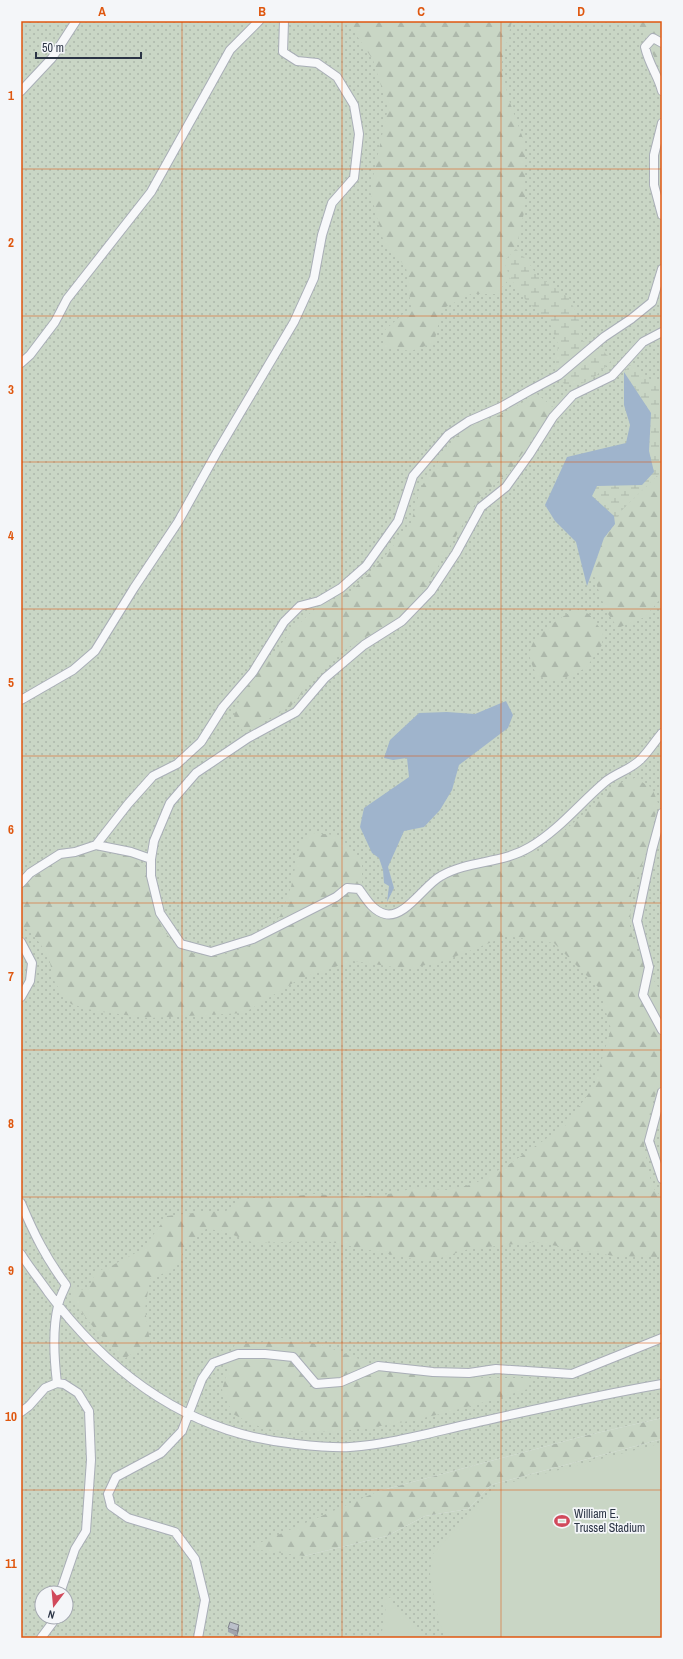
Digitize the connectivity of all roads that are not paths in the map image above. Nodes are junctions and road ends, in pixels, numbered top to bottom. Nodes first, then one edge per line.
1 (76, 21) edge
2 (259, 21) edge
3 (284, 21) edge
4 (662, 43) edge
5 (21, 91) edge
6 (662, 91) edge
7 (662, 124) edge
8 (662, 215) edge
9 (662, 269) edge
10 (662, 332) edge
11 (21, 363) edge
12 (21, 700) edge
13 (662, 733) edge
14 (662, 813) edge
15 (96, 845) junction
16 (151, 859) junction
17 (21, 883) edge
18 (21, 942) edge
19 (21, 997) edge
20 (662, 1030) edge
21 (662, 1092) edge
22 (662, 1179) edge
23 (21, 1203) edge
24 (21, 1254) edge
25 (58, 1305) junction
26 (662, 1338) edge
27 (57, 1383) junction
28 (662, 1384) edge
29 (21, 1412) edge
30 (189, 1415) junction
31 (63, 1585) edge
32 (51, 1625) edge
33 (41, 1638) edge
34 (198, 1638) edge

1 - 5 lane
2 - 11 lane
3 - 12 lane
4 - 6 lane
7 - 8 lane
9 - 15 lane
10 - 16 lane
13 - 16 lane
14 - 20 lane
15 - 16 lane
15 - 17 lane
18 - 19 lane
21 - 22 lane
23 - 25 lane
24 - 25 lane
25 - 27 lane
25 - 30 lane
26 - 30 lane
27 - 29 lane
27 - 31 lane
28 - 30 lane
30 - 34 lane
32 - 33 lane

